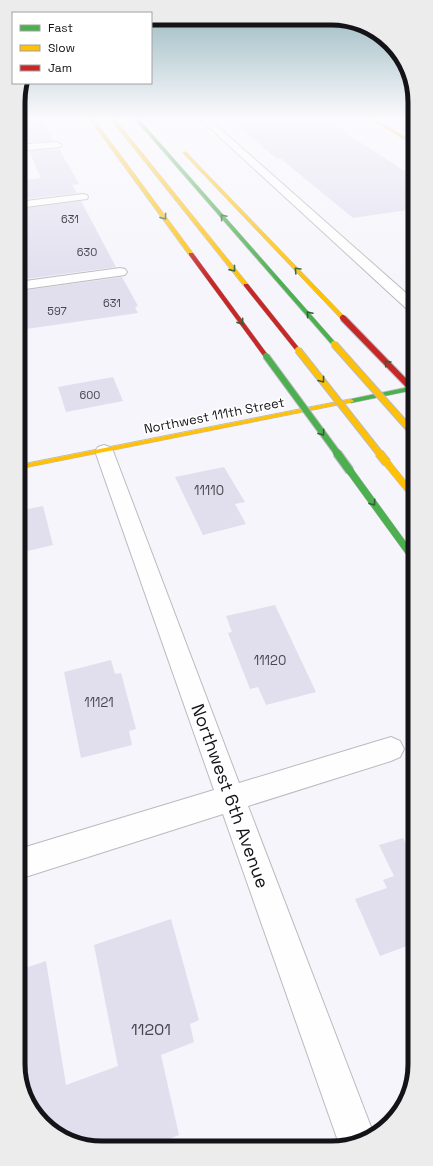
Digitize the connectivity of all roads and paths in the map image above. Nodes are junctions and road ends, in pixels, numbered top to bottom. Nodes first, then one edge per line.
1 (131, 172) edge
2 (156, 172) edge
3 (184, 172) edge
4 (204, 172) edge
5 (263, 172) edge
6 (83, 197) dead end
7 (25, 204) edge
8 (120, 272) dead end
9 (25, 285) edge
10 (408, 303) edge
11 (408, 385) edge
12 (408, 389) edge
13 (408, 427) edge
14 (104, 451) junction
15 (25, 466) edge
16 (408, 488) edge
17 (408, 551) edge
18 (390, 749) dead end
19 (231, 798) junction
20 (25, 862) edge
21 (355, 1137) edge

1 -> 17 main road, bridge
2 -> 16 main road, bridge
13 -> 3 main road, bridge
11 -> 4 main road, bridge
5 - 10 street
6 - 7 street
8 - 9 street
12 - 14 main road, Northwest 111th Street
14 - 15 main road, Northwest 111th Street
14 - 19 street, Northwest 6th Avenue
18 - 19 street
19 - 20 street
19 - 21 street, Northwest 6th Avenue

